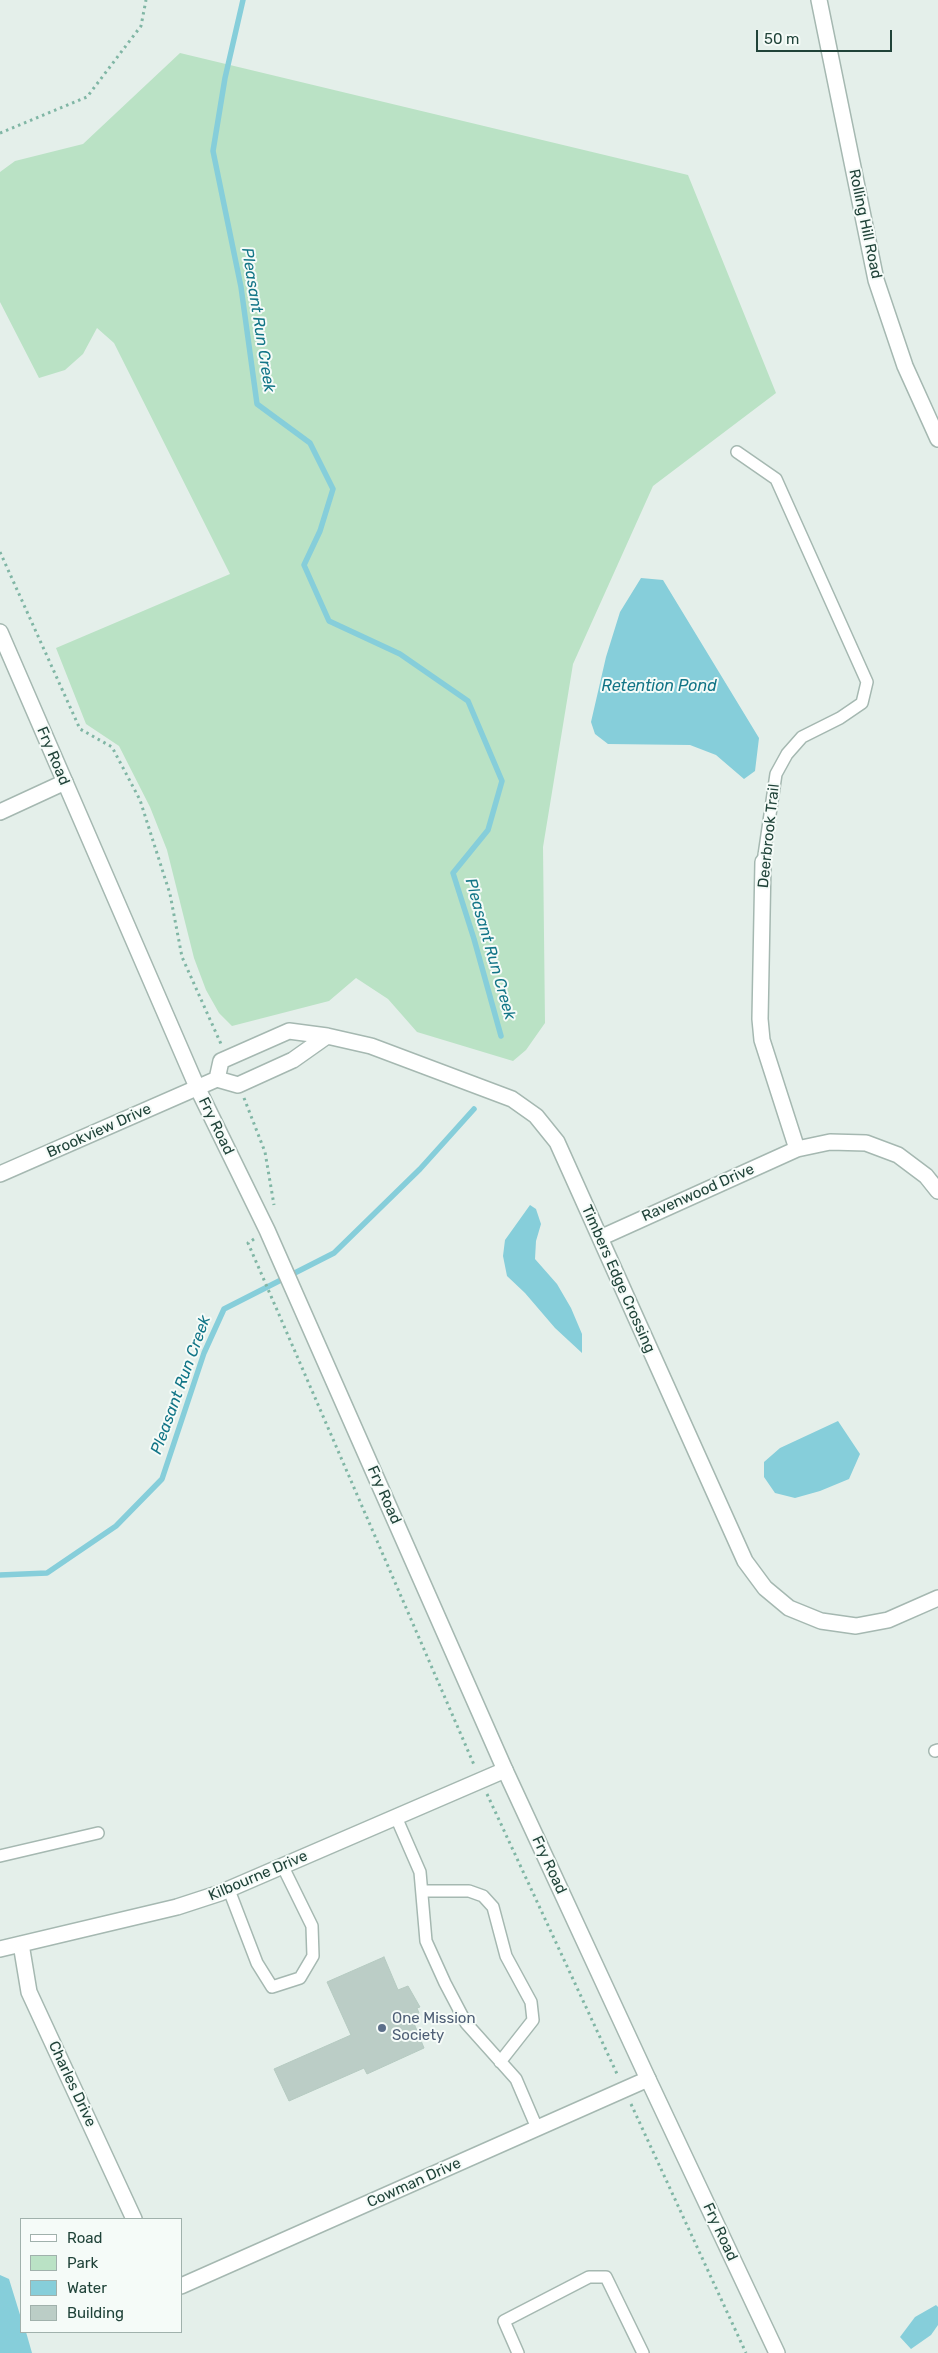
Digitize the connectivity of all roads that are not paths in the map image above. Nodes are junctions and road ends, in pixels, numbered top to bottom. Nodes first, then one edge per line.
1 (819, 0) edge
2 (938, 439) edge
3 (737, 452) dead end
4 (0, 632) edge
5 (64, 782) junction
6 (0, 812) edge
7 (763, 862) joint
8 (327, 1036) junction
9 (217, 1079) junction
10 (198, 1087) junction
11 (796, 1149) junction
12 (0, 1174) edge
13 (938, 1191) edge
14 (600, 1238) junction
15 (938, 1598) edge
16 (505, 1770) junction
17 (396, 1818) junction
18 (98, 1833) dead end
19 (0, 1856) edge
20 (283, 1867) junction
21 (229, 1890) junction
22 (422, 1891) junction
23 (22, 1944) junction
24 (0, 1949) edge
25 (500, 2062) junction
26 (648, 2079) junction
27 (537, 2128) junction
28 (134, 2218) edge
29 (182, 2286) edge
30 (518, 2353) edge
31 (643, 2353) edge
32 (777, 2353) edge

1 - 2 street, Rolling Hill Road
3 - 7 lane, Deerbrook Trail
4 - 5 street, Fry Road
5 - 6 street
5 - 10 street, Fry Road
7 - 11 street, Deerbrook Trail
8 - 9 street
8 - 9 street, Timbers Edge Crossing
8 - 14 street, Timbers Edge Crossing
9 - 10 street
10 - 12 street, Brookview Drive
10 - 16 street, Fry Road
11 - 13 street, Ravenwood Drive
11 - 14 street, Ravenwood Drive
14 - 15 street, Timbers Edge Crossing
16 - 17 street, Kilbourne Drive
16 - 26 street, Fry Road
17 - 20 street, Kilbourne Drive
17 - 22 lane
18 - 19 lane
20 - 21 street, Kilbourne Drive
20 - 21 lane
21 - 23 street, Kilbourne Drive
22 - 25 lane
22 - 25 lane
23 - 24 street, Kilbourne Drive
23 - 28 street, Charles Drive
25 - 27 lane
26 - 27 street, Cowman Drive
26 - 32 street, Fry Road
27 - 29 street, Cowman Drive
30 - 31 lane

